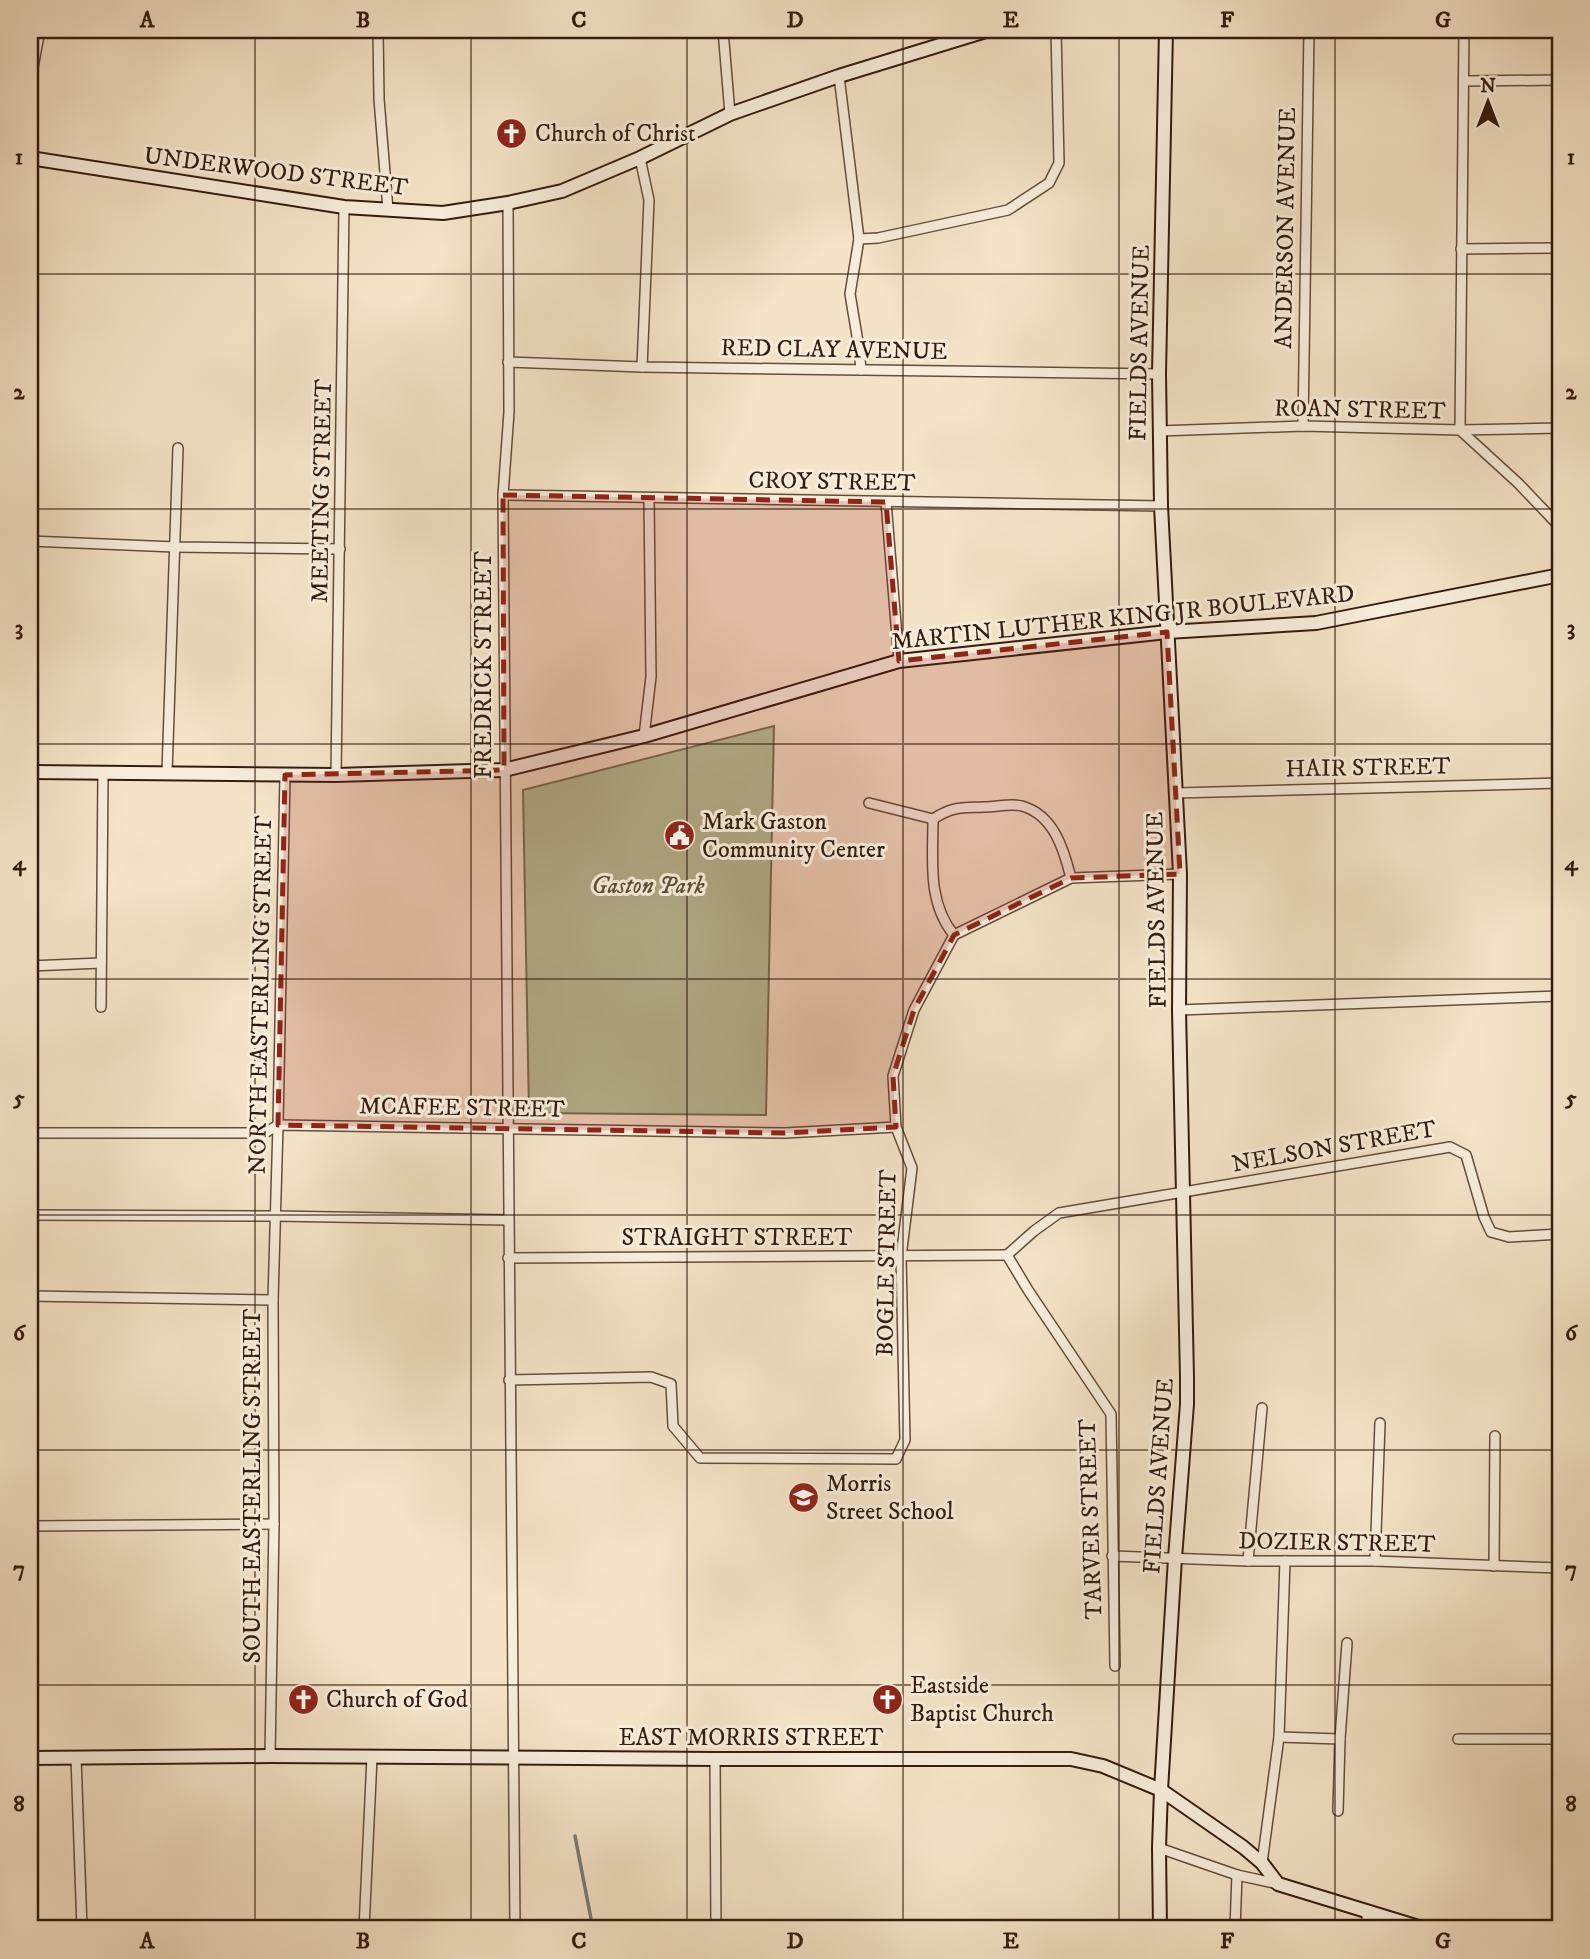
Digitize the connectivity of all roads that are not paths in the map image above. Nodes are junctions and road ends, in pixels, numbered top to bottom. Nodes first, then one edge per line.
1 (40, 30) edge
2 (378, 30) edge
3 (723, 30) edge
4 (989, 30) edge
5 (1056, 30) edge
6 (1166, 30) edge
7 (1309, 30) edge
8 (1464, 30) edge
9 (839, 76) junction
10 (1560, 80) edge
11 (1465, 81) junction
12 (30, 84) edge
13 (730, 114) junction
14 (30, 158) edge
15 (640, 158) junction
16 (508, 203) junction
17 (345, 207) junction
18 (388, 210) junction
19 (859, 239) junction
20 (1560, 248) edge
21 (1461, 249) junction
22 (508, 362) junction
23 (642, 366) junction
24 (861, 370) junction
25 (1159, 374) junction
26 (1303, 426) junction
27 (1560, 428) edge
28 (1159, 430) junction
29 (1460, 430) junction
30 (178, 448) dead end
31 (503, 495) junction
32 (649, 498) junction
33 (886, 502) junction
34 (1161, 506) junction
35 (1560, 527) edge
36 (30, 541) edge
37 (175, 547) junction
38 (340, 549) junction
39 (1560, 575) edge
40 (1167, 632) junction
41 (899, 661) junction
42 (645, 736) junction
43 (504, 770) junction
44 (30, 772) edge
45 (103, 772) junction
46 (167, 773) junction
47 (285, 775) junction
48 (336, 775) junction
49 (1560, 783) edge
50 (1176, 793) junction
51 (869, 803) dead end
52 (933, 819) junction
53 (1180, 874) junction
54 (1071, 878) junction
55 (954, 935) junction
56 (101, 963) junction
57 (30, 966) edge
58 (1560, 996) edge
59 (101, 1007) dead end
60 (1179, 1010) junction
61 (278, 1125) junction
62 (896, 1127) junction
63 (507, 1128) junction
64 (30, 1133) edge
65 (1182, 1193) junction
66 (30, 1215) edge
67 (275, 1216) junction
68 (508, 1220) junction
69 (1560, 1234) edge
70 (1007, 1255) junction
71 (901, 1257) junction
72 (508, 1258) junction
73 (30, 1296) edge
74 (273, 1300) junction
75 (509, 1380) junction
76 (1262, 1408) dead end
77 (1380, 1423) dead end
78 (1495, 1436) dead end
79 (274, 1524) junction
80 (30, 1526) edge
81 (1112, 1556) junction
82 (1175, 1558) junction
83 (1248, 1561) junction
84 (1285, 1561) junction
85 (1376, 1561) junction
86 (1494, 1566) junction
87 (1560, 1568) edge
88 (1347, 1643) dead end
89 (1115, 1666) dead end
90 (1279, 1737) junction
91 (1340, 1739) junction
92 (1458, 1739) dead end
93 (1560, 1739) edge
94 (270, 1756) junction
95 (76, 1757) junction
96 (372, 1757) junction
97 (30, 1758) edge
98 (513, 1758) junction
99 (715, 1759) junction
100 (1161, 1790) junction
101 (1338, 1811) dead end
102 (1159, 1848) junction
103 (1262, 1863) junction
104 (1237, 1875) junction
105 (1278, 1884) junction
106 (1367, 1911) junction
107 (82, 1929) edge
108 (364, 1929) edge
109 (515, 1929) edge
110 (716, 1929) edge
111 (1160, 1929) edge
112 (1235, 1929) edge
113 (1367, 1929) edge
114 (1425, 1929) edge

1 - 12 street
2 - 18 street
3 - 13 street
4 - 9 street, UNDERWOOD STREET
5 - 19 street
6 - 25 street, FIELDS AVENUE
7 - 26 street, ANDERSON AVENUE
8 - 11 street
9 - 13 street, UNDERWOOD STREET
9 - 19 street
10 - 11 street
11 - 21 street
13 - 15 street, UNDERWOOD STREET
14 - 17 street, UNDERWOOD STREET
15 - 16 street, UNDERWOOD STREET
15 - 23 street
16 - 18 street, UNDERWOOD STREET
16 - 22 street, FREDRICK STREET
17 - 18 street, UNDERWOOD STREET
17 - 38 street, MEETING STREET
19 - 24 street
20 - 21 street
21 - 29 street
22 - 23 street, RED CLAY AVENUE
22 - 31 street, FREDRICK STREET
23 - 24 street, RED CLAY AVENUE
24 - 25 street, RED CLAY AVENUE
25 - 28 street, FIELDS AVENUE
26 - 28 street, ROAN STREET
26 - 29 street, ROAN STREET
27 - 29 street, ROAN STREET
28 - 34 street, FIELDS AVENUE
29 - 35 street
30 - 37 street
31 - 32 street, CROY STREET
31 - 43 street, FREDRICK STREET
32 - 33 street, CROY STREET
32 - 42 street
33 - 34 street, CROY STREET
33 - 41 street
34 - 40 street, FIELDS AVENUE
36 - 37 street
37 - 38 street
37 - 46 street
38 - 48 street, MEETING STREET
39 - 40 street, MARTIN LUTHER KING JR BOULEVARD
40 - 41 street, MARTIN LUTHER KING JR BOULEVARD
40 - 50 street, FIELDS AVENUE
41 - 42 street, MARTIN LUTHER KING JR BOULEVARD
42 - 43 street, MARTIN LUTHER KING JR BOULEVARD
43 - 48 street, MARTIN LUTHER KING JR BOULEVARD
43 - 63 street, FREDRICK STREET
44 - 45 street, MARTIN LUTHER KING JR BOULEVARD
45 - 46 street, MARTIN LUTHER KING JR BOULEVARD
45 - 56 street
46 - 47 street, MARTIN LUTHER KING JR BOULEVARD
47 - 48 street, MARTIN LUTHER KING JR BOULEVARD
47 - 61 street, NORTH EASTERLING STREET
49 - 50 street, HAIR STREET
50 - 53 street, FIELDS AVENUE
51 - 52 street
52 - 54 street
52 - 55 street
53 - 54 street
53 - 60 street, FIELDS AVENUE
54 - 55 street
55 - 62 street, BOGLE STREET
56 - 57 street
56 - 59 street
58 - 60 street
60 - 65 street, FIELDS AVENUE
61 - 63 street, MCAFEE STREET
61 - 64 street, MCAFEE STREET
61 - 67 street, NORTH EASTERLING STREET
62 - 63 street, MCAFEE STREET
62 - 71 street, BOGLE STREET
63 - 68 street, FREDRICK STREET
65 - 69 street, NELSON STREET
65 - 70 street
65 - 82 street, FIELDS AVENUE
66 - 67 street
67 - 68 street
67 - 74 street, SOUTH EASTERLING STREET
68 - 72 street, FREDRICK STREET
70 - 71 street, STRAIGHT STREET
70 - 81 street, TARVER STREET
71 - 72 street, STRAIGHT STREET
71 - 75 street, BOGLE STREET
72 - 75 street, FREDRICK STREET
73 - 74 street
74 - 79 street, SOUTH EASTERLING STREET
75 - 98 street, FREDRICK STREET
76 - 83 street
77 - 85 street
78 - 86 street
79 - 80 street
79 - 94 street, SOUTH EASTERLING STREET
81 - 82 street, DOZIER STREET
81 - 89 street, TARVER STREET
82 - 83 street, DOZIER STREET
82 - 100 street, FIELDS AVENUE
83 - 84 street, DOZIER STREET
84 - 85 street, DOZIER STREET
84 - 90 street
85 - 86 street, DOZIER STREET
86 - 87 street, DOZIER STREET
88 - 91 street
90 - 91 street
90 - 103 street
91 - 101 street
92 - 93 street
94 - 95 street, EAST MORRIS STREET
94 - 96 street, EAST MORRIS STREET
95 - 97 street, EAST MORRIS STREET
95 - 107 street
96 - 98 street, EAST MORRIS STREET
96 - 108 street
98 - 99 street, EAST MORRIS STREET
98 - 109 street, FREDRICK STREET
99 - 100 street, EAST MORRIS STREET
99 - 110 street
100 - 102 street, FIELDS AVENUE
100 - 103 street, EAST MORRIS STREET
102 - 104 street
102 - 111 street, FIELDS AVENUE
103 - 105 street, EAST MORRIS STREET
104 - 105 street
104 - 112 street
105 - 106 street
106 - 113 street
106 - 114 street

